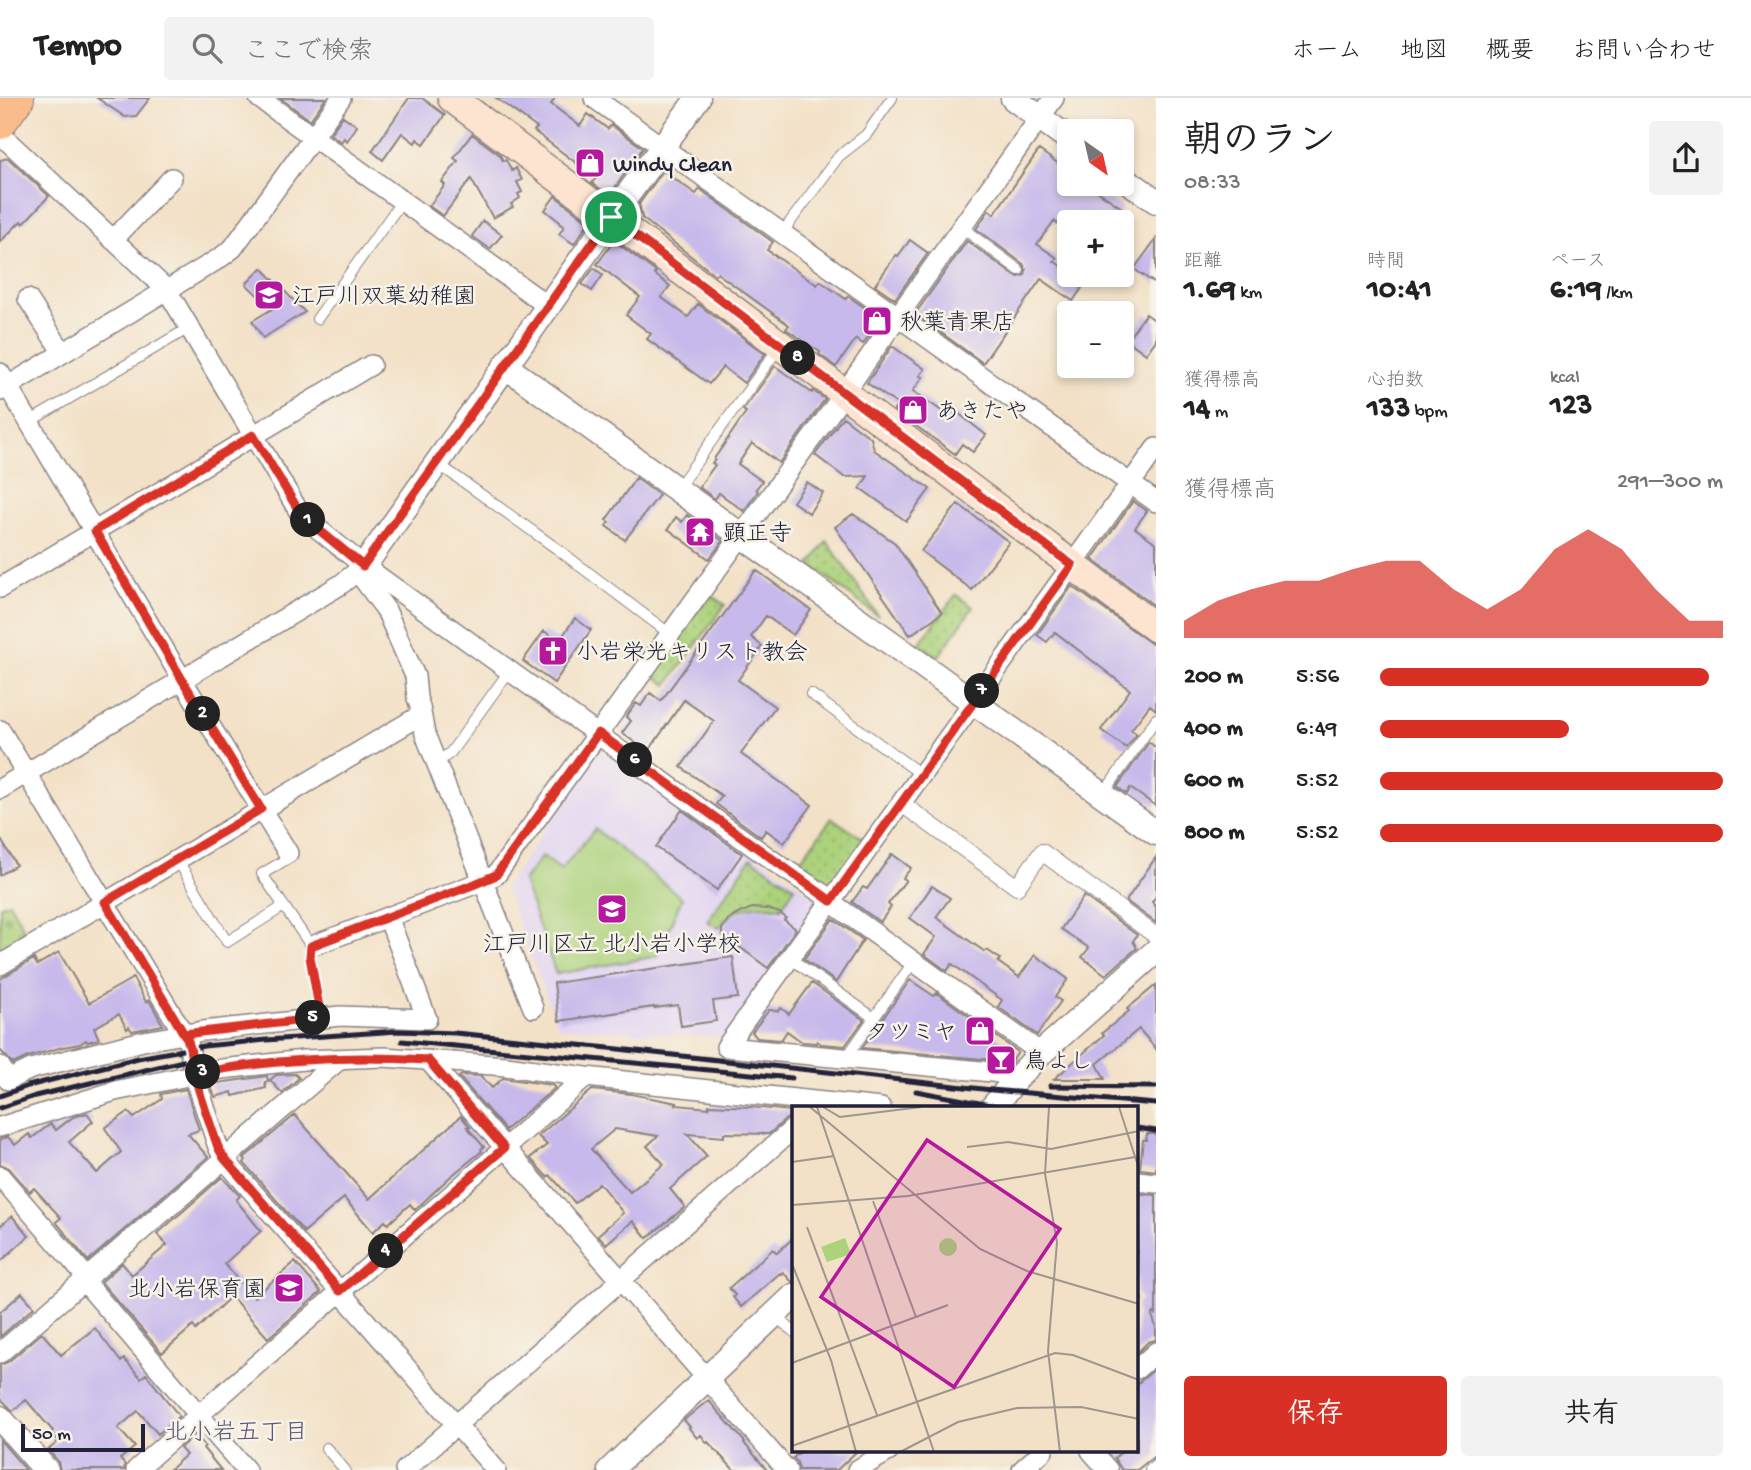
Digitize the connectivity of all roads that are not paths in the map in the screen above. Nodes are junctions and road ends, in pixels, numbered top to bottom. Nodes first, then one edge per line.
1 (18, 98) edge
2 (259, 98) edge
3 (341, 98) edge
4 (452, 98) edge
5 (594, 98) edge
6 (698, 98) edge
7 (892, 98) edge
8 (1013, 98) edge
9 (1047, 108) edge
10 (0, 123) edge
11 (0, 134) edge
12 (313, 136) junction
13 (663, 147) junction
14 (172, 178) dead end
15 (1134, 185) edge
16 (402, 201) junction
17 (1156, 201) edge
18 (611, 217) junction
19 (961, 227) junction
20 (782, 233) junction
21 (113, 240) junction
22 (1019, 270) dead end
23 (167, 290) junction
24 (28, 299) dead end
25 (548, 306) junction
26 (898, 316) junction
27 (317, 319) dead end
28 (189, 328) junction
29 (781, 346) junction
30 (63, 353) junction
31 (371, 365) dead end
32 (505, 366) junction
33 (3, 383) edge
34 (844, 393) junction
35 (29, 422) junction
36 (253, 435) junction
37 (1156, 448) edge
38 (437, 463) junction
39 (1130, 484) junction
40 (677, 489) junction
41 (1156, 502) edge
42 (95, 531) junction
43 (742, 536) junction
44 (1072, 565) junction
45 (357, 572) junction
46 (0, 588) edge
47 (1156, 628) edge
48 (670, 634) junction
49 (510, 670) junction
50 (183, 681) junction
51 (811, 694) dead end
52 (974, 702) junction
53 (421, 715) junction
54 (1156, 719) edge
55 (0, 730) edge
56 (598, 733) junction
57 (437, 763) junction
58 (26, 774) junction
59 (922, 775) junction
60 (0, 789) edge
61 (1102, 795) junction
62 (902, 804) junction
63 (261, 809) junction
64 (1156, 833) edge
65 (288, 853) joint
66 (177, 859) junction
67 (484, 881) junction
68 (831, 901) junction
69 (105, 902) junction
70 (284, 906) junction
71 (388, 917) junction
72 (314, 945) junction
73 (1155, 950) edge
74 (790, 958) junction
75 (914, 961) junction
76 (0, 965) edge
77 (533, 1008) dead end
78 (321, 1018) junction
79 (874, 1018) junction
80 (184, 1034) junction
81 (1041, 1053) junction
82 (846, 1058) junction
83 (340, 1059) junction
84 (428, 1060) junction
85 (0, 1066) edge
86 (194, 1074) junction
87 (586, 1077) junction
88 (1018, 1077) junction
89 (820, 1105) edge
90 (840, 1106) edge
91 (994, 1106) edge
92 (0, 1127) edge
93 (792, 1130) edge
94 (504, 1148) junction
95 (224, 1158) junction
96 (0, 1176) edge
97 (1138, 1181) edge
98 (1156, 1183) edge
99 (86, 1279) junction
100 (622, 1281) junction
101 (340, 1291) junction
102 (792, 1298) edge
103 (774, 1315) junction
104 (792, 1330) edge
105 (1156, 1352) edge
106 (0, 1353) edge
107 (1138, 1368) edge
108 (707, 1378) junction
109 (199, 1415) junction
110 (0, 1418) edge
111 (457, 1424) junction
112 (326, 1448) dead end
113 (886, 1452) edge
114 (1042, 1452) edge
115 (1092, 1452) edge
116 (1156, 1465) edge
117 (46, 1470) edge
118 (136, 1470) edge
119 (246, 1470) edge
120 (345, 1470) edge
121 (405, 1470) edge
122 (496, 1470) edge
123 (610, 1470) edge
124 (787, 1470) edge
125 (856, 1470) edge
126 (1021, 1470) edge
127 (1108, 1470) edge
128 (1150, 1470) edge

1 - 10 main road
2 - 12 street
3 - 12 street
4 - 18 main road
5 - 13 street
6 - 13 street
7 - 20 lane
8 - 9 street
9 - 19 street
11 - 21 street
12 - 16 street
12 - 23 street
13 - 18 street
13 - 20 street
14 - 21 street
15 - 17 street
16 - 25 street
16 - 27 lane
18 - 25 street
18 - 29 main road
19 - 22 lane
19 - 26 street
20 - 26 street
21 - 23 street
23 - 28 street
23 - 30 street
24 - 30 street
25 - 32 street
26 - 34 street
26 - 39 street
28 - 35 lane
28 - 36 street
29 - 34 main road
29 - 40 lane
30 - 33 street
31 - 36 street
32 - 38 street
32 - 40 street
33 - 35 street
34 - 43 street
34 - 44 main road
35 - 42 street
36 - 42 street
36 - 45 street
37 - 39 street
38 - 45 street
38 - 48 lane
39 - 41 street
39 - 44 street
40 - 43 street
42 - 46 street
42 - 50 street
43 - 48 street
43 - 52 street
44 - 47 main road
44 - 52 street
45 - 49 street
45 - 50 street
45 - 53 street
48 - 56 street
49 - 56 street
49 - 57 lane
50 - 58 street
50 - 63 street
51 - 59 lane
52 - 59 street
52 - 61 street
53 - 57 street
53 - 63 street
54 - 61 lane
55 - 58 street
56 - 67 street
56 - 68 street
57 - 67 street
58 - 60 street
58 - 69 street
59 - 62 street
61 - 64 street
62 - 68 street
62 - 73 street
63 - 65 street
63 - 66 street
65 - 70 lane
66 - 69 street
66 - 70 lane
67 - 71 street
67 - 77 street
68 - 74 street
68 - 75 street
69 - 76 street
69 - 80 street
70 - 72 lane
71 - 72 street
71 - 78 street
72 - 78 lane
73 - 81 street
74 - 79 lane
74 - 82 street
75 - 79 lane
75 - 81 street
78 - 80 street
79 - 82 lane
80 - 85 street
80 - 86 street
81 - 88 street
82 - 88 street
83 - 84 street
83 - 86 street
83 - 95 street
84 - 87 street
84 - 94 street
86 - 92 street
86 - 95 street
87 - 89 street
87 - 94 street
88 - 91 street
89 - 90 street
93 - 100 street
94 - 100 street
94 - 101 street
95 - 99 street
95 - 101 street
96 - 99 street
97 - 98 street
99 - 106 street
99 - 109 street
100 - 108 street
100 - 111 street
101 - 109 street
101 - 111 street
102 - 103 street
103 - 104 lane
103 - 108 street
105 - 107 street
108 - 123 street
108 - 124 street
109 - 118 street
109 - 119 street
110 - 117 street
111 - 121 street
111 - 122 street
112 - 120 lane
113 - 125 street
114 - 126 street
115 - 127 street
116 - 128 lane

